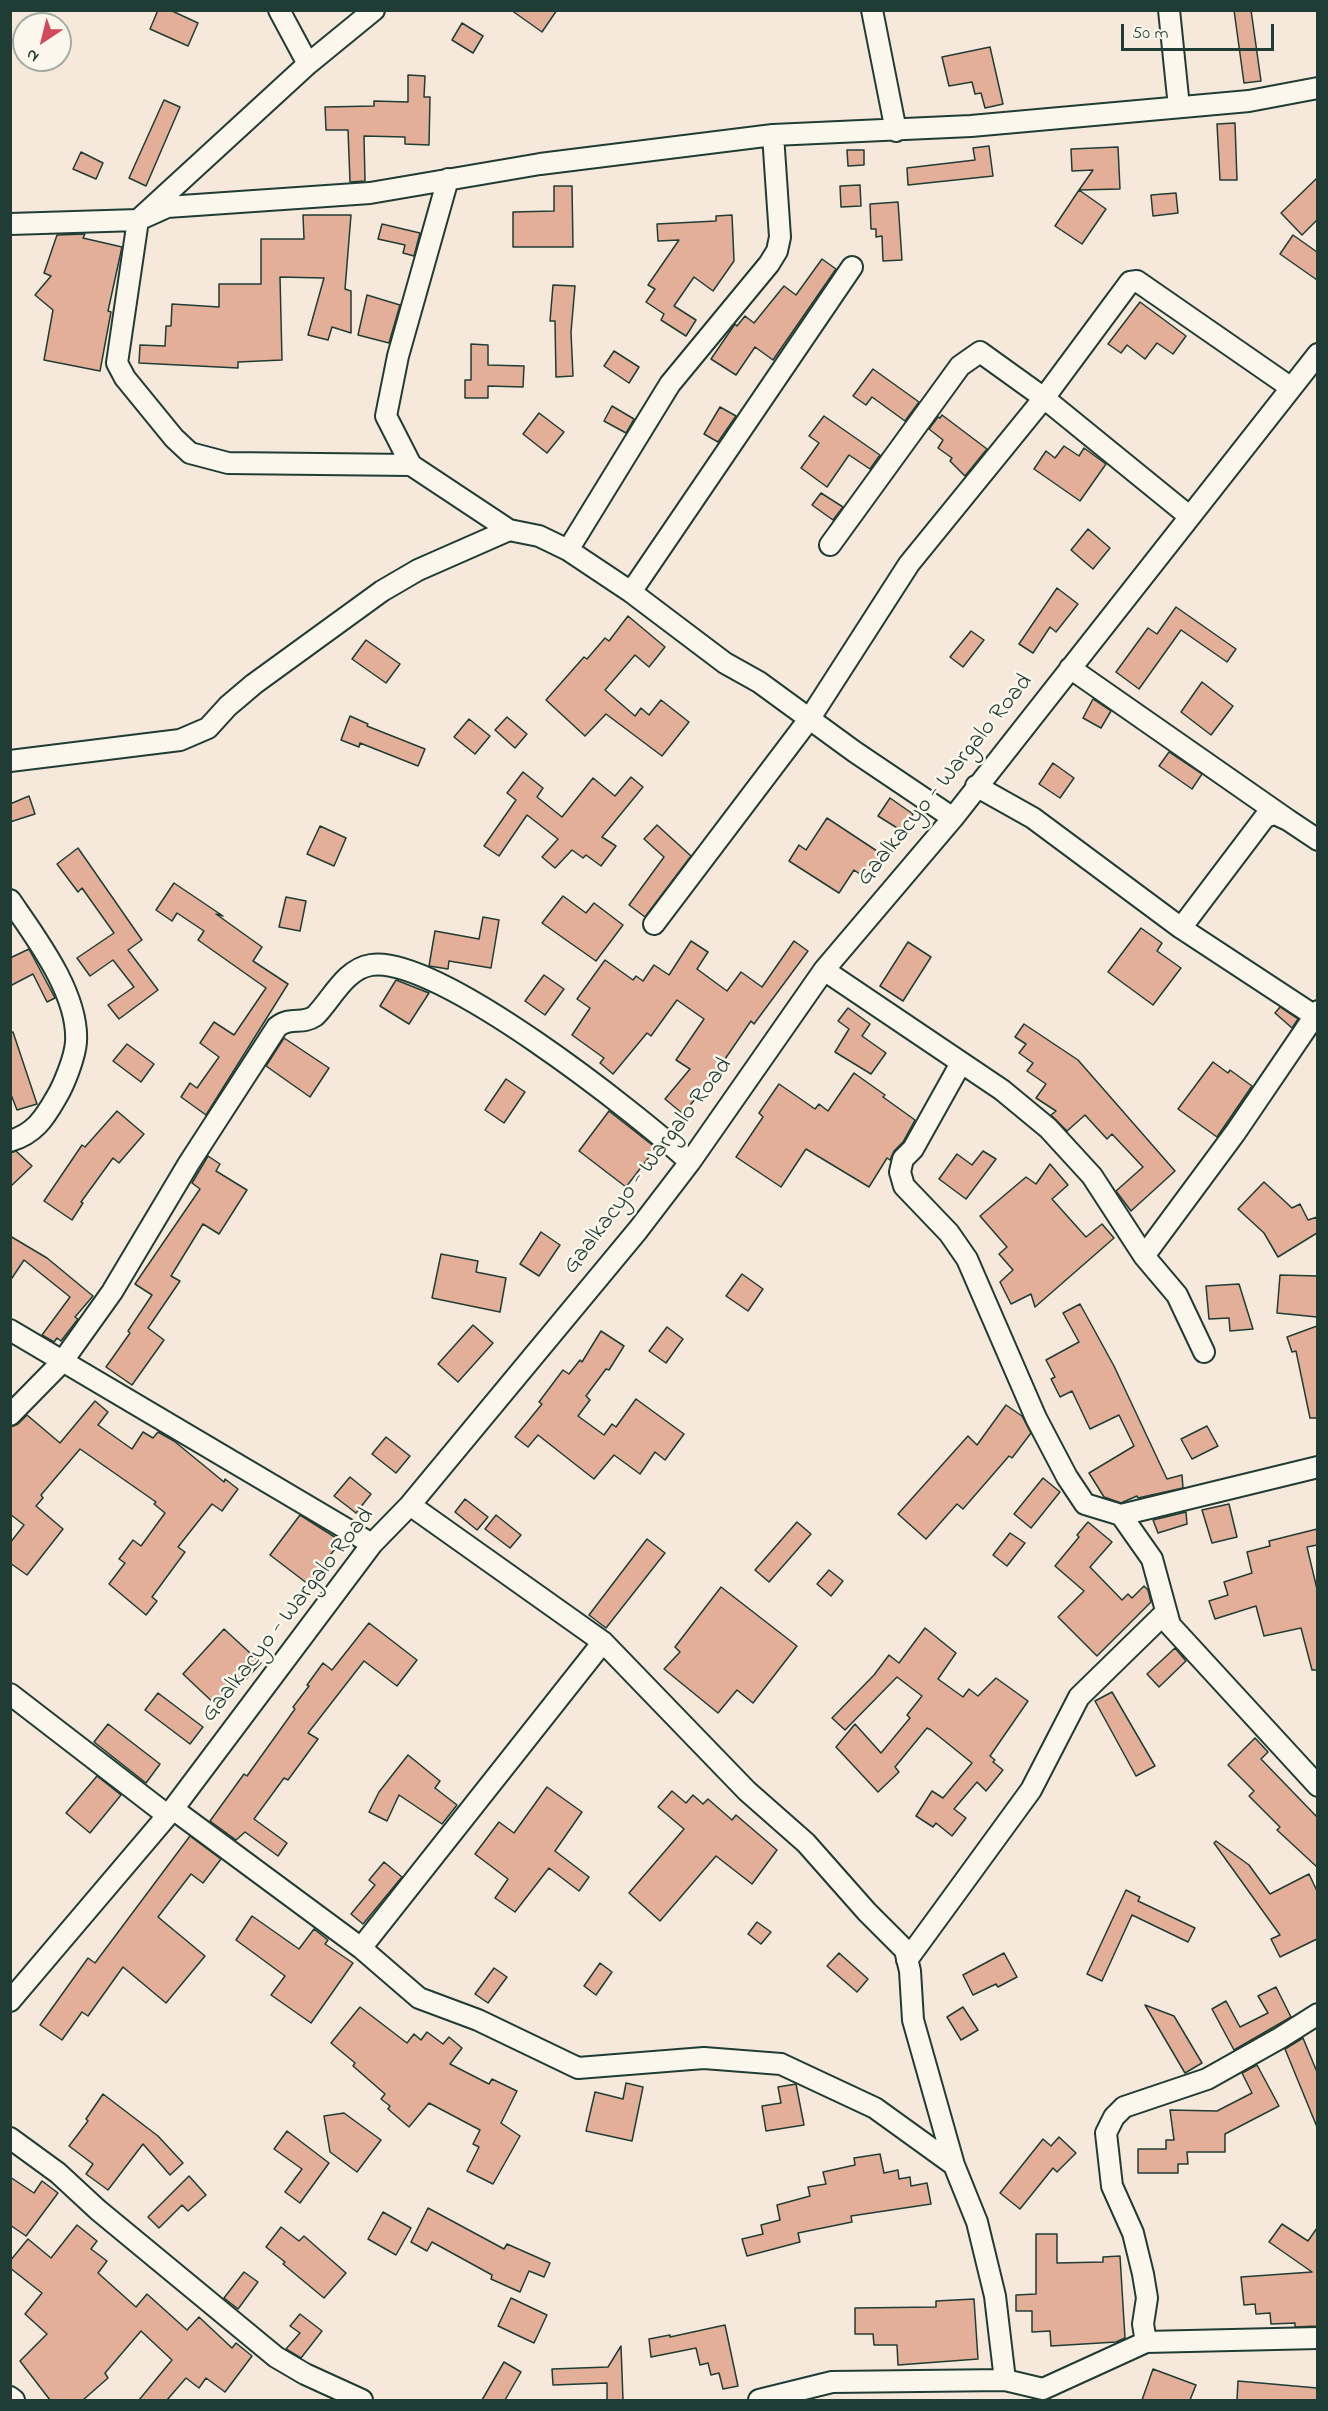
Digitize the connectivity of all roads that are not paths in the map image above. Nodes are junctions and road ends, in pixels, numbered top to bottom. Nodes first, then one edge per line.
1 (279, 10) edge
2 (374, 10) edge
3 (872, 10) edge
4 (1169, 10) edge
5 (308, 64) junction
6 (1317, 88) edge
7 (1179, 107) junction
8 (896, 130) junction
9 (773, 135) junction
10 (448, 179) junction
11 (138, 220) junction
12 (10, 224) edge
13 (852, 267) dead end
14 (1317, 354) edge
15 (1290, 387) junction
16 (1044, 398) junction
17 (411, 465) junction
18 (1189, 516) junction
19 (509, 530) junction
20 (830, 545) dead end
21 (568, 550) junction
22 (631, 592) junction
23 (1070, 668) junction
24 (810, 718) junction
25 (10, 761) edge
26 (976, 786) junction
27 (953, 818) junction
28 (1288, 820) junction
29 (1317, 840) edge
30 (10, 900) edge
31 (654, 924) dead end
32 (1181, 928) junction
33 (824, 969) junction
34 (1316, 1015) edge
35 (961, 1063) junction
36 (10, 1141) edge
37 (690, 1162) junction
38 (1144, 1256) junction
39 (10, 1330) edge
40 (1203, 1352) dead end
41 (62, 1362) junction
42 (10, 1415) edge
43 (1317, 1467) edge
44 (410, 1505) junction
45 (1121, 1515) junction
46 (372, 1544) junction
47 (1166, 1612) junction
48 (603, 1642) junction
49 (10, 1694) edge
50 (1317, 1786) edge
51 (170, 1812) junction
52 (362, 1948) junction
53 (907, 1960) junction
54 (10, 2001) edge
55 (1317, 2014) edge
56 (10, 2138) edge
57 (954, 2165) junction
58 (1317, 2338) edge
59 (1146, 2342) junction
60 (1005, 2380) junction
61 (1044, 2395) edge
62 (10, 2397) edge
63 (14, 2400) edge
64 (362, 2400) edge
65 (759, 2400) edge

1 - 5 street
2 - 5 street
3 - 8 street
4 - 7 street
5 - 11 street
6 - 7 street
7 - 8 street
8 - 9 street
9 - 10 street
9 - 21 street
10 - 11 street
10 - 17 street
11 - 12 street
11 - 17 street
13 - 22 street
14 - 15 street, Gaalkacyo - Wargalo Road
15 - 16 street
15 - 18 street, Gaalkacyo - Wargalo Road
16 - 18 street
16 - 20 street
16 - 24 street
17 - 19 street
18 - 23 street, Gaalkacyo - Wargalo Road
19 - 21 street
19 - 25 street
21 - 22 street
22 - 24 street
23 - 26 street, Gaalkacyo - Wargalo Road
23 - 28 street
24 - 27 street
24 - 31 street
26 - 27 street, Gaalkacyo - Wargalo Road
26 - 32 street
27 - 33 street, Gaalkacyo - Wargalo Road
28 - 29 street
28 - 32 street
30 - 36 street
32 - 34 street
33 - 35 street
33 - 37 street, Gaalkacyo - Wargalo Road
34 - 38 street
35 - 38 street
35 - 45 street
37 - 41 street
37 - 44 street, Gaalkacyo - Wargalo Road
38 - 40 street
39 - 41 street
41 - 42 street
41 - 46 street
43 - 45 street
44 - 46 street, Gaalkacyo - Wargalo Road
44 - 48 street
45 - 47 street
46 - 51 street, Gaalkacyo - Wargalo Road
47 - 50 street
47 - 53 street
48 - 52 street
48 - 53 street
49 - 51 street
51 - 52 street
51 - 54 street, Gaalkacyo - Wargalo Road
52 - 57 street
53 - 57 street
55 - 59 street
56 - 64 street
57 - 60 street
58 - 59 street
59 - 61 street
60 - 61 street
60 - 65 street
62 - 63 street

